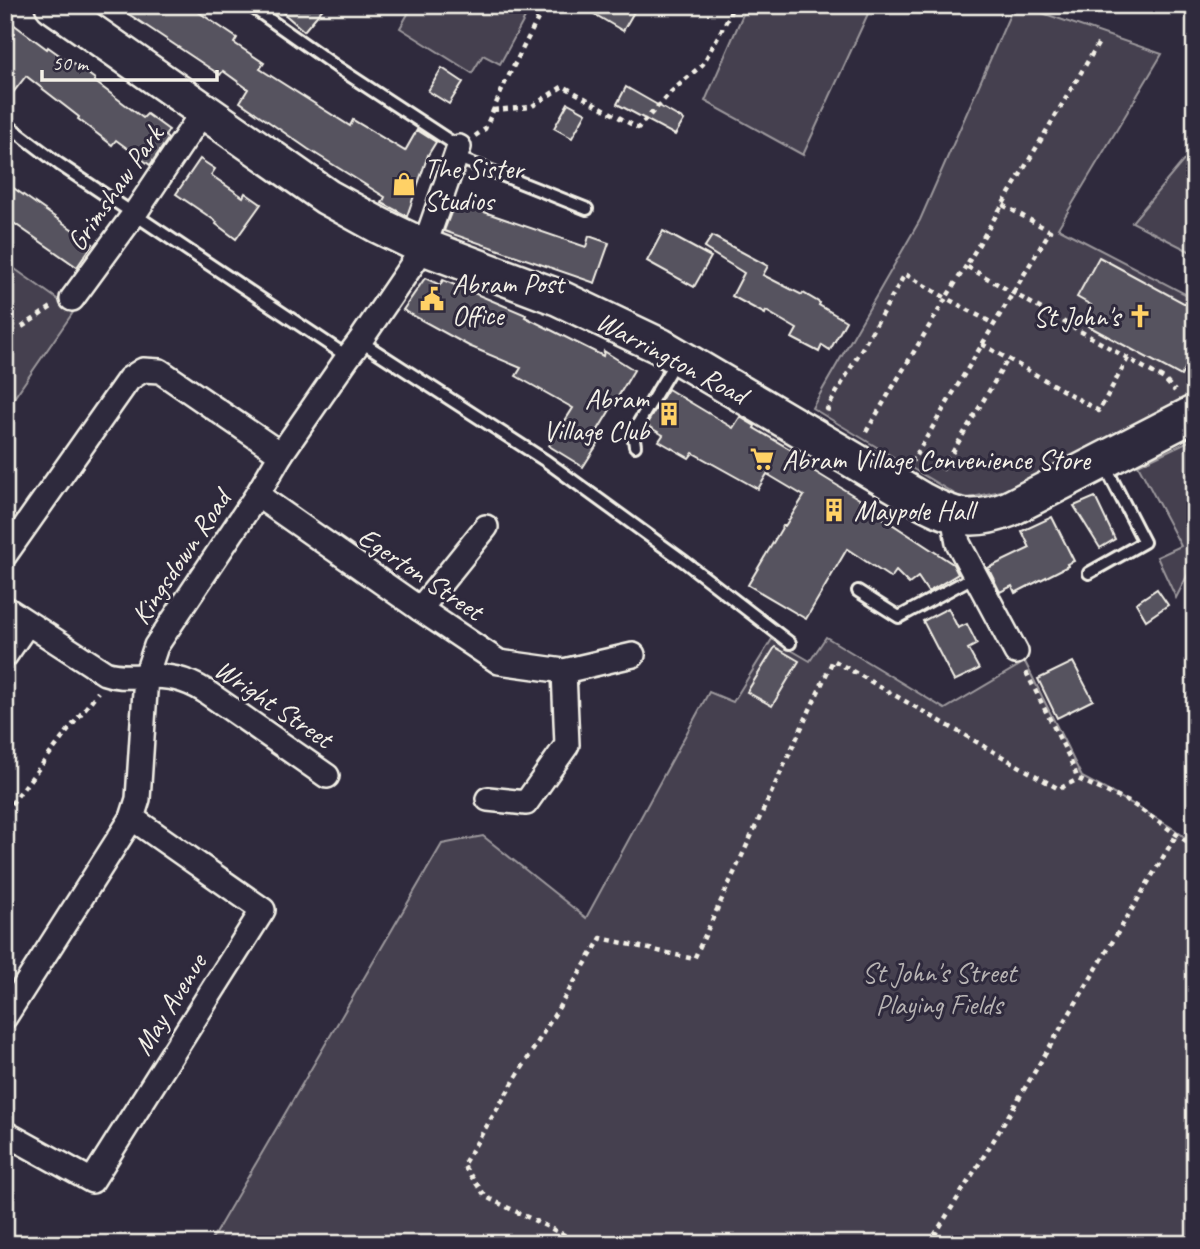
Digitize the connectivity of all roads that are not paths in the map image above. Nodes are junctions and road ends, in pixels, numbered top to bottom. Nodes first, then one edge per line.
1 (54, 5) edge
2 (249, 5) edge
3 (204, 110) junction
4 (5, 124) edge
5 (457, 152) junction
6 (587, 209) dead end
7 (135, 213) junction
8 (424, 247) junction
9 (72, 299) road end
10 (354, 349) junction
11 (679, 357) junction
12 (1187, 404) edge
13 (635, 446) dead end
14 (281, 454) junction
15 (1103, 461) junction
16 (257, 495) junction
17 (956, 516) junction
18 (486, 527) dead end
19 (5, 555) edge
20 (1089, 573) dead end
21 (975, 576) junction
22 (858, 591) dead end
23 (5, 608) edge
24 (419, 610) junction
25 (27, 624) junction
26 (790, 643) dead end
27 (1016, 652) road end
28 (632, 655) dead end
29 (5, 656) edge
30 (564, 671) junction
31 (145, 676) junction
32 (327, 776) dead end
33 (488, 799) dead end
34 (132, 818) junction
35 (5, 1017) edge
36 (5, 1133) edge

1 - 3 main road, Warrington Road
2 - 5 lane
3 - 7 street, Grimshaw Park
3 - 8 main road, Warrington Road
4 - 7 lane
5 - 6 lane
5 - 8 street, Kingsdown Road
7 - 9 street, Grimshaw Park
7 - 10 lane
8 - 10 street, Kingsdown Road
8 - 11 main road, Warrington Road
10 - 14 street, Kingsdown Road
10 - 26 lane
11 - 13 lane
11 - 17 main road, Warrington Road
12 - 15 main road, Warrington Road
14 - 16 street, Kingsdown Road
14 - 19 street
15 - 17 main road, Warrington Road
15 - 20 lane
16 - 24 street, Egerton Street
16 - 31 street, Kingsdown Road
17 - 21 street
18 - 24 street
21 - 22 lane
21 - 27 street
23 - 25 street
24 - 30 street, Egerton Street
25 - 29 street
25 - 31 street, Wright Street
28 - 30 street, Egerton Street
30 - 33 street
31 - 32 street, Wright Street
31 - 34 street, Kingsdown Road
34 - 35 street, Kingsdown Road
34 - 36 street, May Avenue

